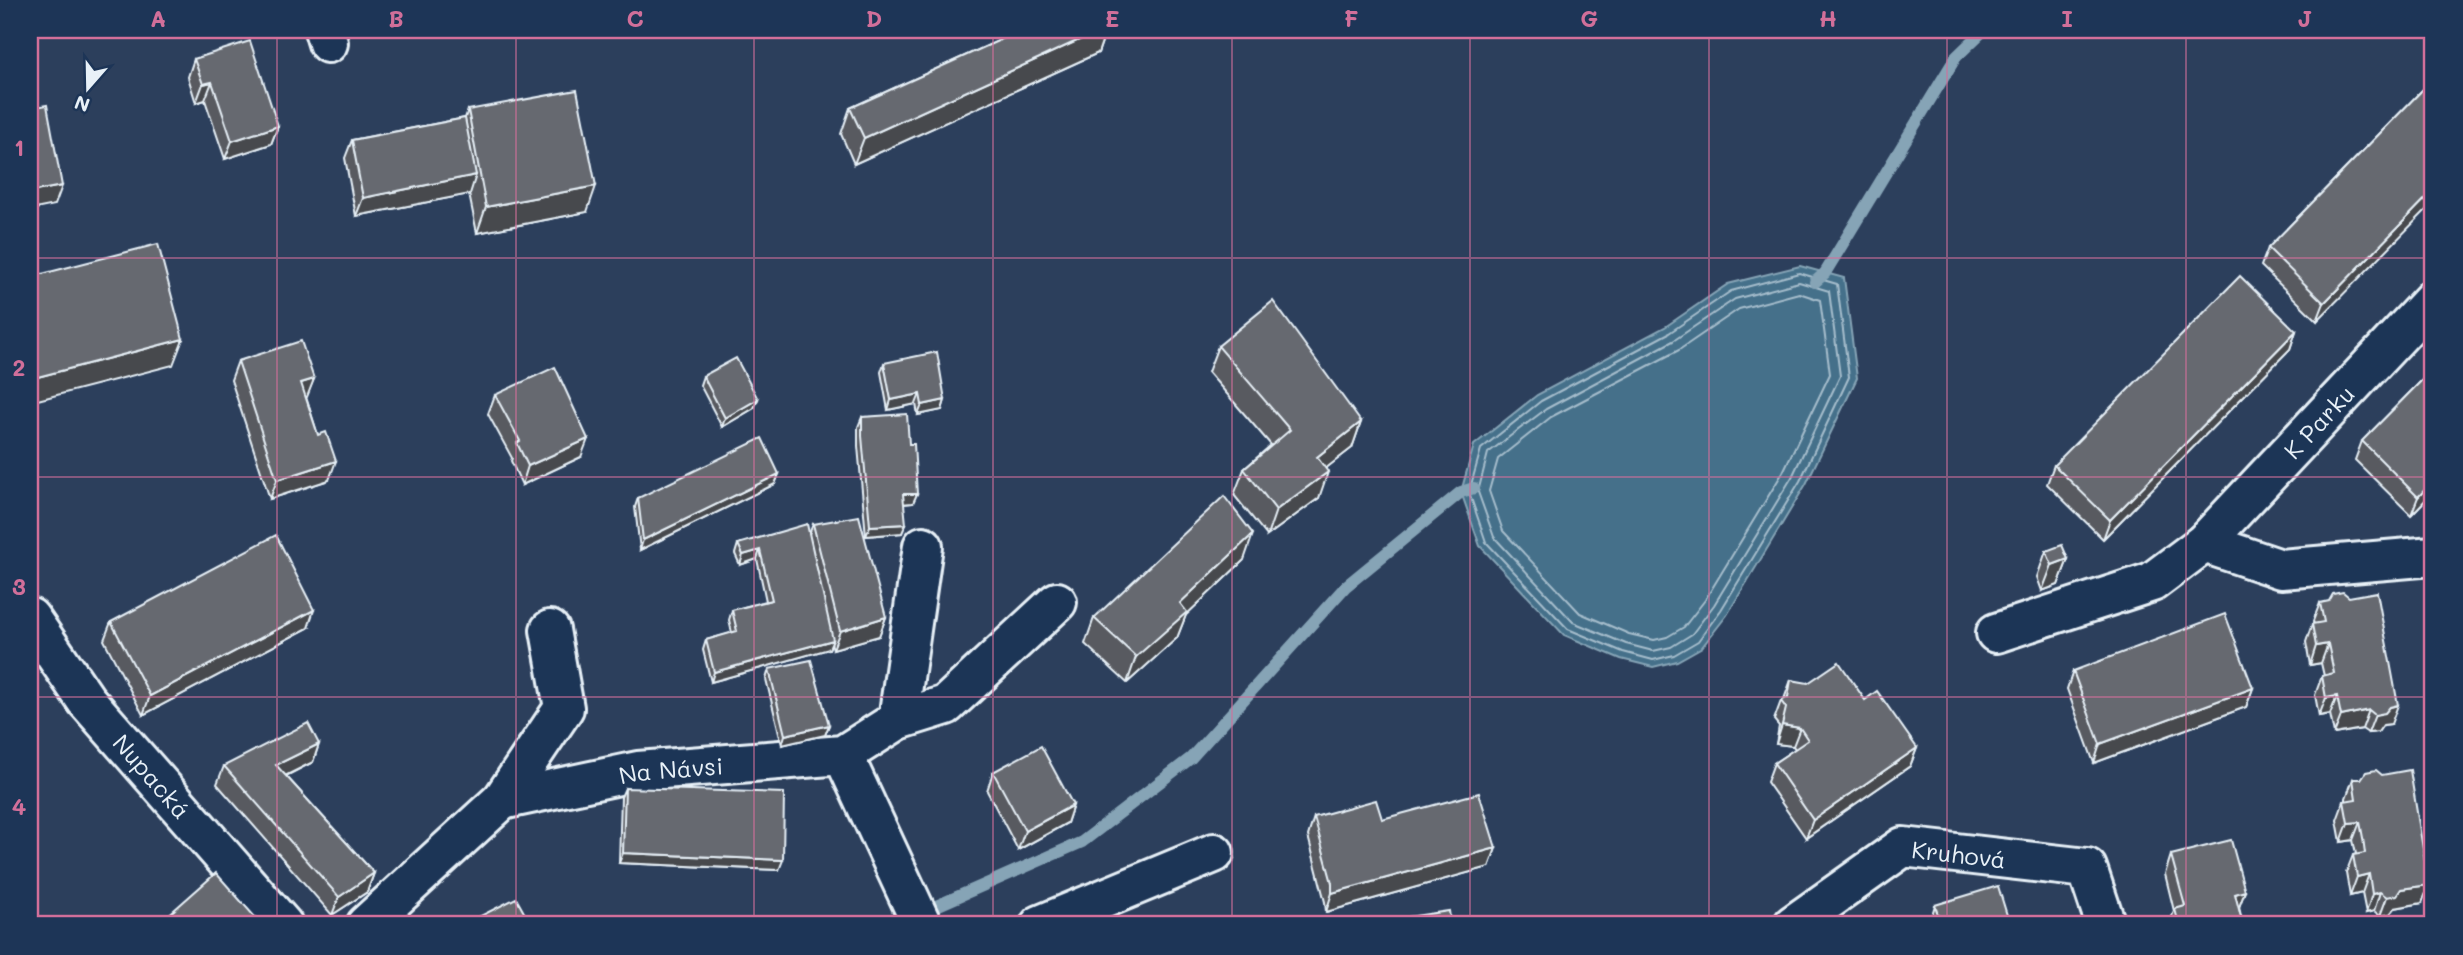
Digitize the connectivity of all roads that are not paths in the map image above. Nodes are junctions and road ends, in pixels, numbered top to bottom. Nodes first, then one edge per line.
1 (2433, 299) edge
2 (2203, 543) junction
3 (923, 545) dead end
4 (2433, 556) edge
5 (1057, 602) dead end
6 (30, 618) edge
7 (550, 630) dead end
8 (1996, 633) dead end
9 (898, 720) junction
10 (843, 755) junction
11 (502, 800) junction
12 (1214, 853) dead end
13 (283, 925) edge
14 (366, 925) edge
15 (922, 925) edge
16 (1040, 925) edge
17 (1793, 925) edge
18 (2106, 925) edge

1 - 2 street, K Parku
2 - 4 street
2 - 8 street, K Parku
3 - 9 street
5 - 9 street, Na Návsi
6 - 13 street, Nupacká
7 - 11 street
9 - 10 street, Na Návsi
10 - 11 street, Na Návsi
10 - 15 street
11 - 14 street
12 - 16 street
17 - 18 street, Kruhová

